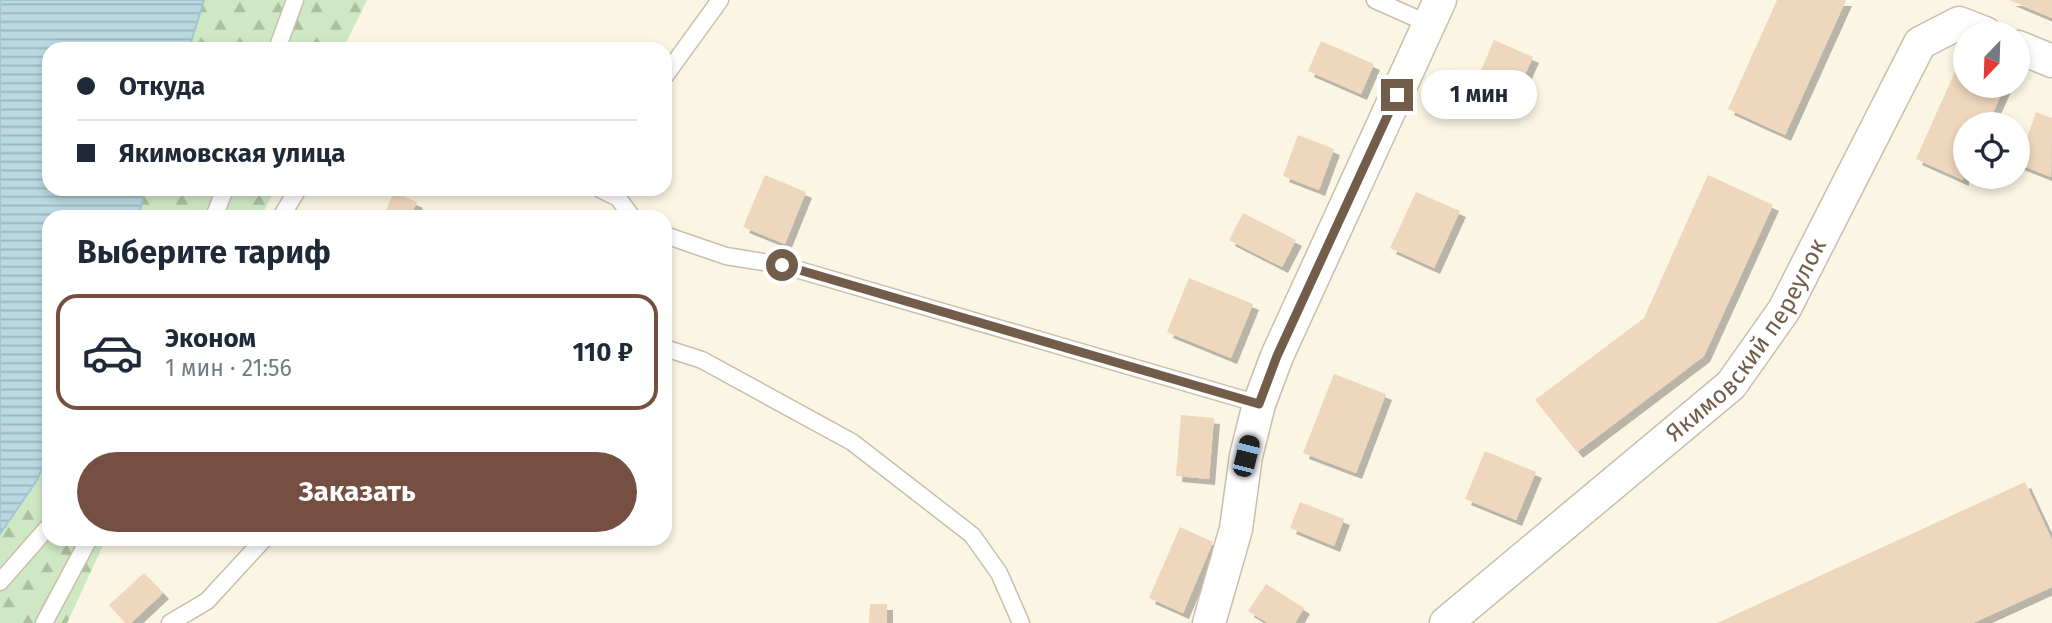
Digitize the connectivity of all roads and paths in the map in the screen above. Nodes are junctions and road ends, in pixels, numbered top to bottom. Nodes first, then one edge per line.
1 (295, 0) edge
2 (720, 0) edge
3 (1375, 0) edge
4 (1435, 12) edge
5 (1953, 26) edge
6 (280, 42) edge
7 (2030, 52) edge
8 (2052, 61) edge
9 (672, 66) edge
10 (672, 237) edge
11 (672, 350) edge
12 (1259, 404) junction
13 (42, 534) edge
14 (85, 546) edge
15 (258, 546) edge
16 (0, 582) edge
17 (44, 623) edge
18 (170, 623) edge
19 (1021, 623) edge
20 (1209, 623) edge
21 (1446, 623) edge

1 - 6 lane
2 - 9 lane
3 - 4 lane
4 - 12 street
5 - 21 street, Якимовский переулок
7 - 8 street
10 - 12 lane
11 - 19 lane
12 - 20 street
13 - 16 lane
14 - 17 lane
15 - 18 lane

